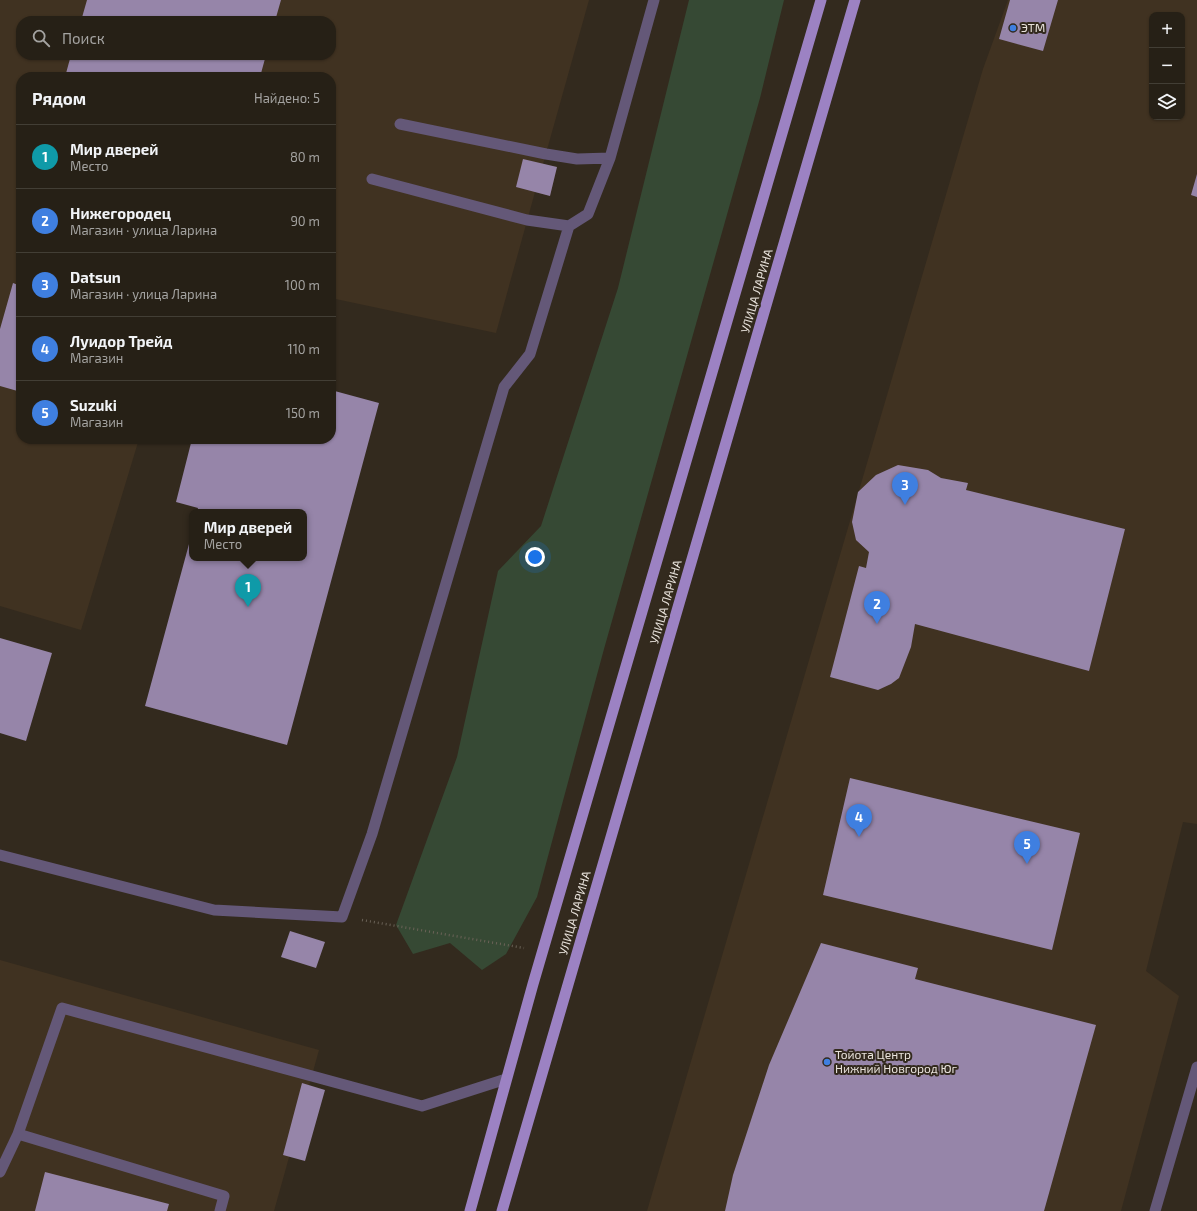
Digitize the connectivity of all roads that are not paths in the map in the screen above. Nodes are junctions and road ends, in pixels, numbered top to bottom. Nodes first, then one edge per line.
1 (654, 0) edge
2 (821, 0) edge
3 (855, 0) edge
4 (400, 124) dead end
5 (610, 158) junction
6 (372, 179) dead end
7 (569, 226) junction
8 (0, 855) edge
9 (1197, 1067) edge
10 (506, 1079) junction
11 (18, 1134) junction
12 (0, 1172) edge
13 (220, 1211) edge
14 (470, 1211) edge
15 (502, 1211) edge
16 (1154, 1211) edge

1 - 5 lane
2 - 10 main road, УЛИЦА ЛАРИНА
3 - 15 main road, УЛИЦА ЛАРИНА
4 - 5 lane
5 - 7 lane
6 - 7 lane
7 - 8 lane
9 - 16 lane
10 - 11 lane
10 - 14 main road, УЛИЦА ЛАРИНА
11 - 12 lane
11 - 13 lane

